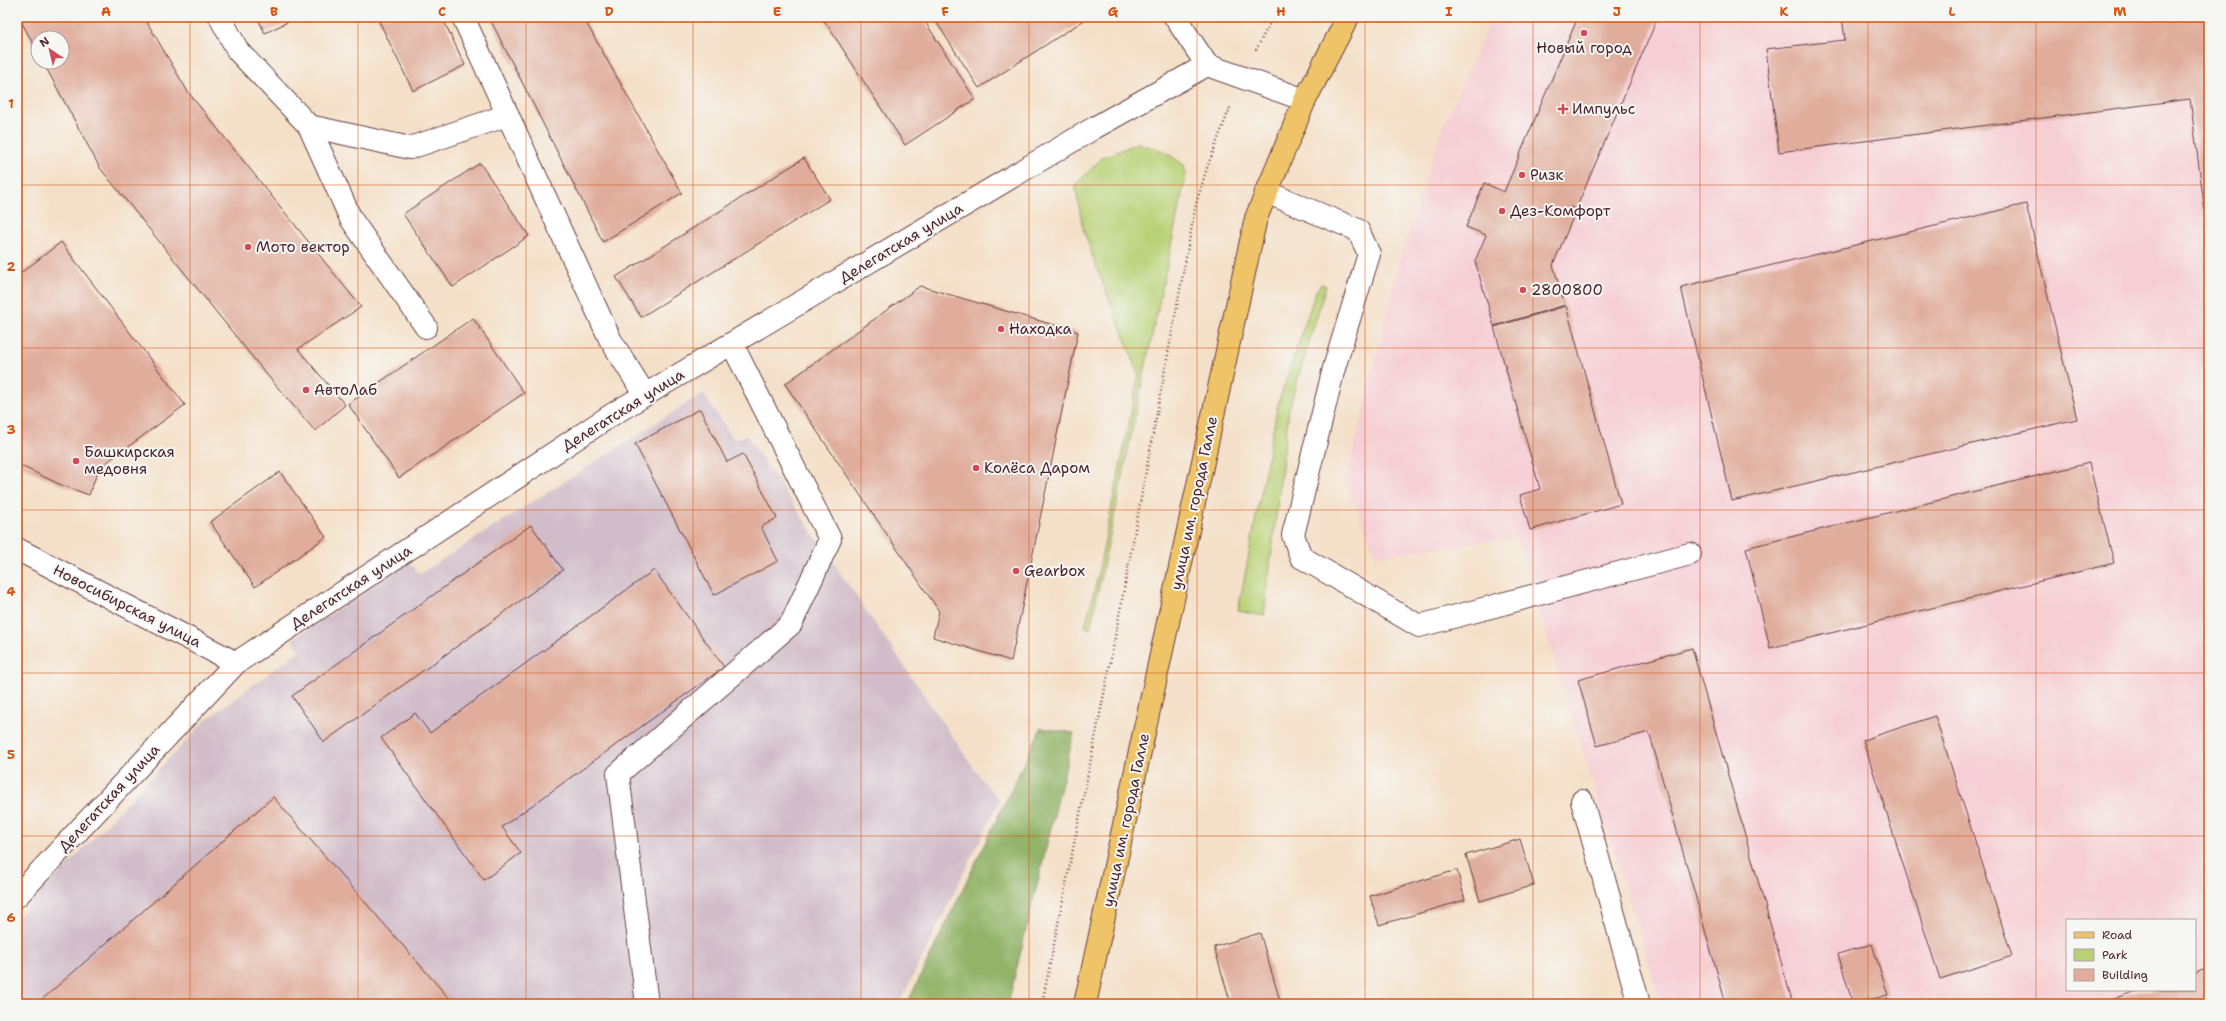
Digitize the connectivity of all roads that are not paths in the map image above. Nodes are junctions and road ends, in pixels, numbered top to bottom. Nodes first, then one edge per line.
1 (220, 17) edge
2 (463, 17) edge
3 (1175, 17) edge
4 (1348, 17) edge
5 (1207, 65) junction
6 (1305, 100) junction
7 (508, 115) junction
8 (309, 126) junction
9 (1266, 192) junction
10 (426, 327) dead end
11 (732, 344) junction
12 (645, 395) junction
13 (17, 549) edge
14 (1690, 554) dead end
15 (236, 663) junction
16 (1582, 801) dead end
17 (17, 896) edge
18 (647, 1004) edge
19 (1085, 1004) edge
20 (1640, 1004) edge

1 - 8 street
2 - 7 street
3 - 5 street
4 - 6 main road, улица им. города Галле
5 - 6 street
5 - 11 street, Делегатская улица
6 - 9 main road, улица им. города Галле
7 - 8 street
7 - 12 street
8 - 10 street
9 - 14 street
9 - 19 main road, улица им. города Галле
11 - 12 street, Делегатская улица
11 - 18 street
12 - 15 street, Делегатская улица
13 - 15 street, Новосибирская улица
15 - 17 street, Делегатская улица
16 - 20 street

